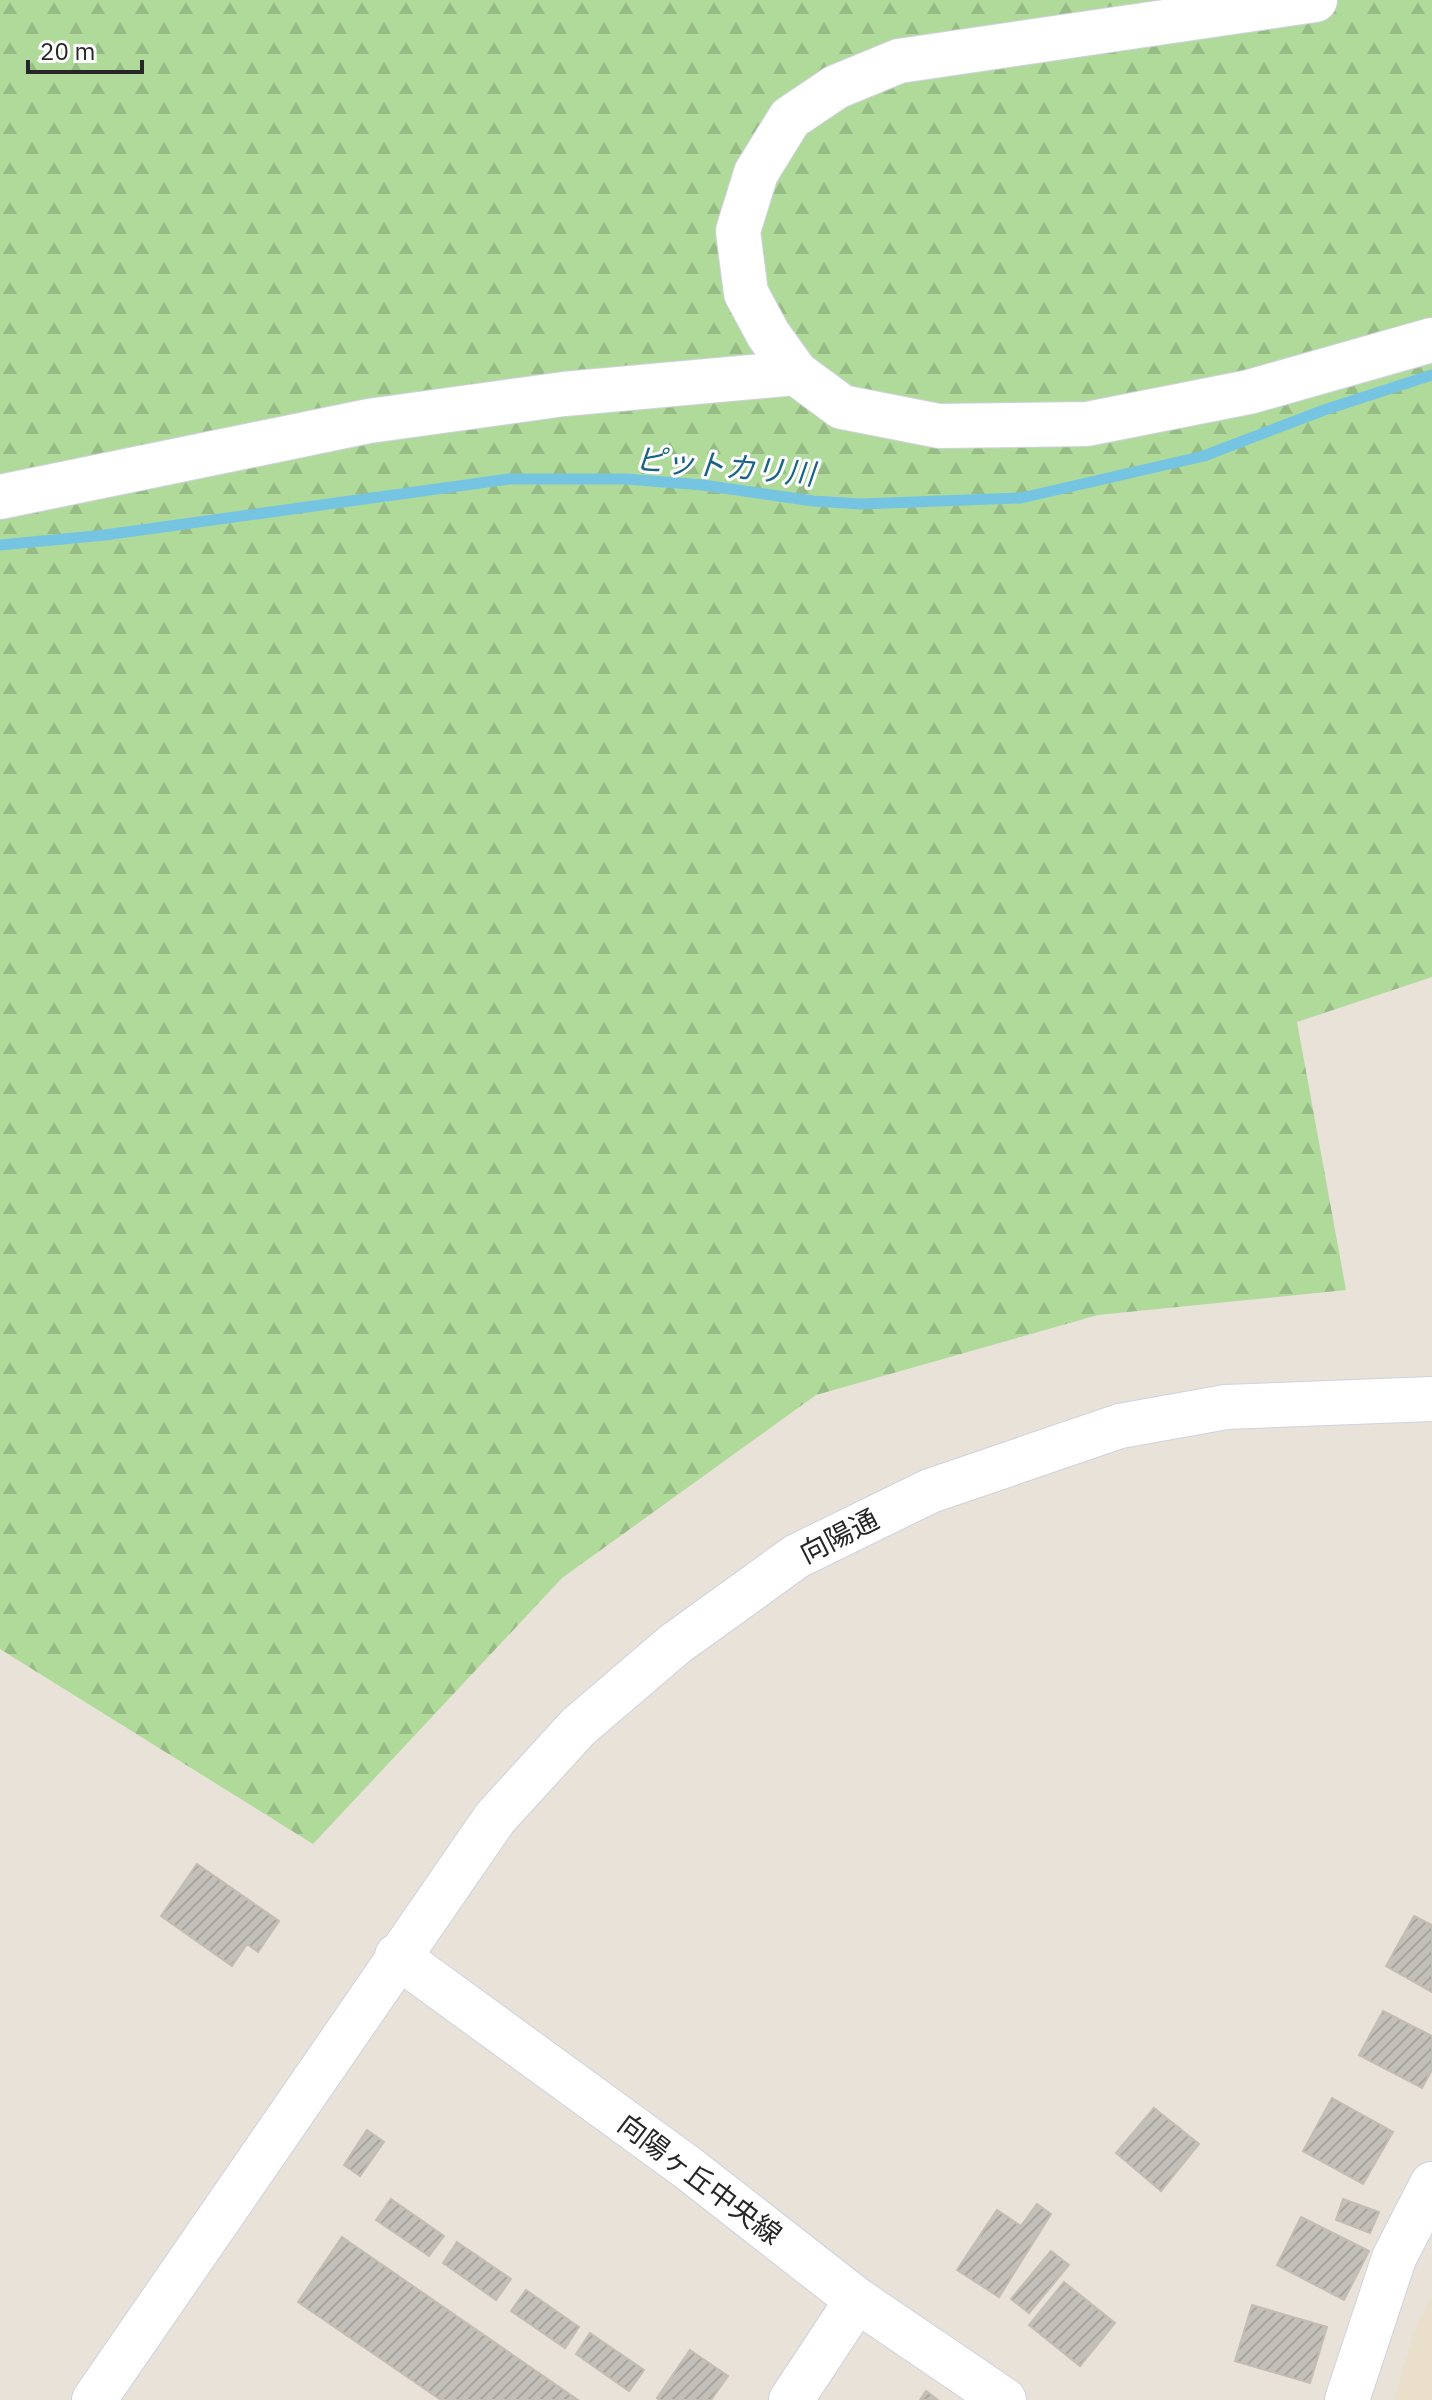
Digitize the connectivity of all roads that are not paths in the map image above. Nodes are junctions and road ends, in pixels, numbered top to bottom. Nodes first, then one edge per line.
1 (1315, 0) edge
2 (1432, 340) edge
3 (796, 373) junction
4 (0, 497) edge
5 (1432, 1399) edge
6 (397, 1956) junction
7 (1432, 2184) edge
8 (857, 2300) junction
9 (94, 2400) edge
10 (791, 2400) edge
11 (1004, 2400) edge
12 (1347, 2400) edge

1 - 3 street
2 - 3 street
3 - 4 street
5 - 6 street, 向陽通
6 - 8 street, 向陽ヶ丘中央線
6 - 9 street, 向陽通
7 - 12 street
8 - 10 street
8 - 11 street, 向陽ヶ丘中央線

